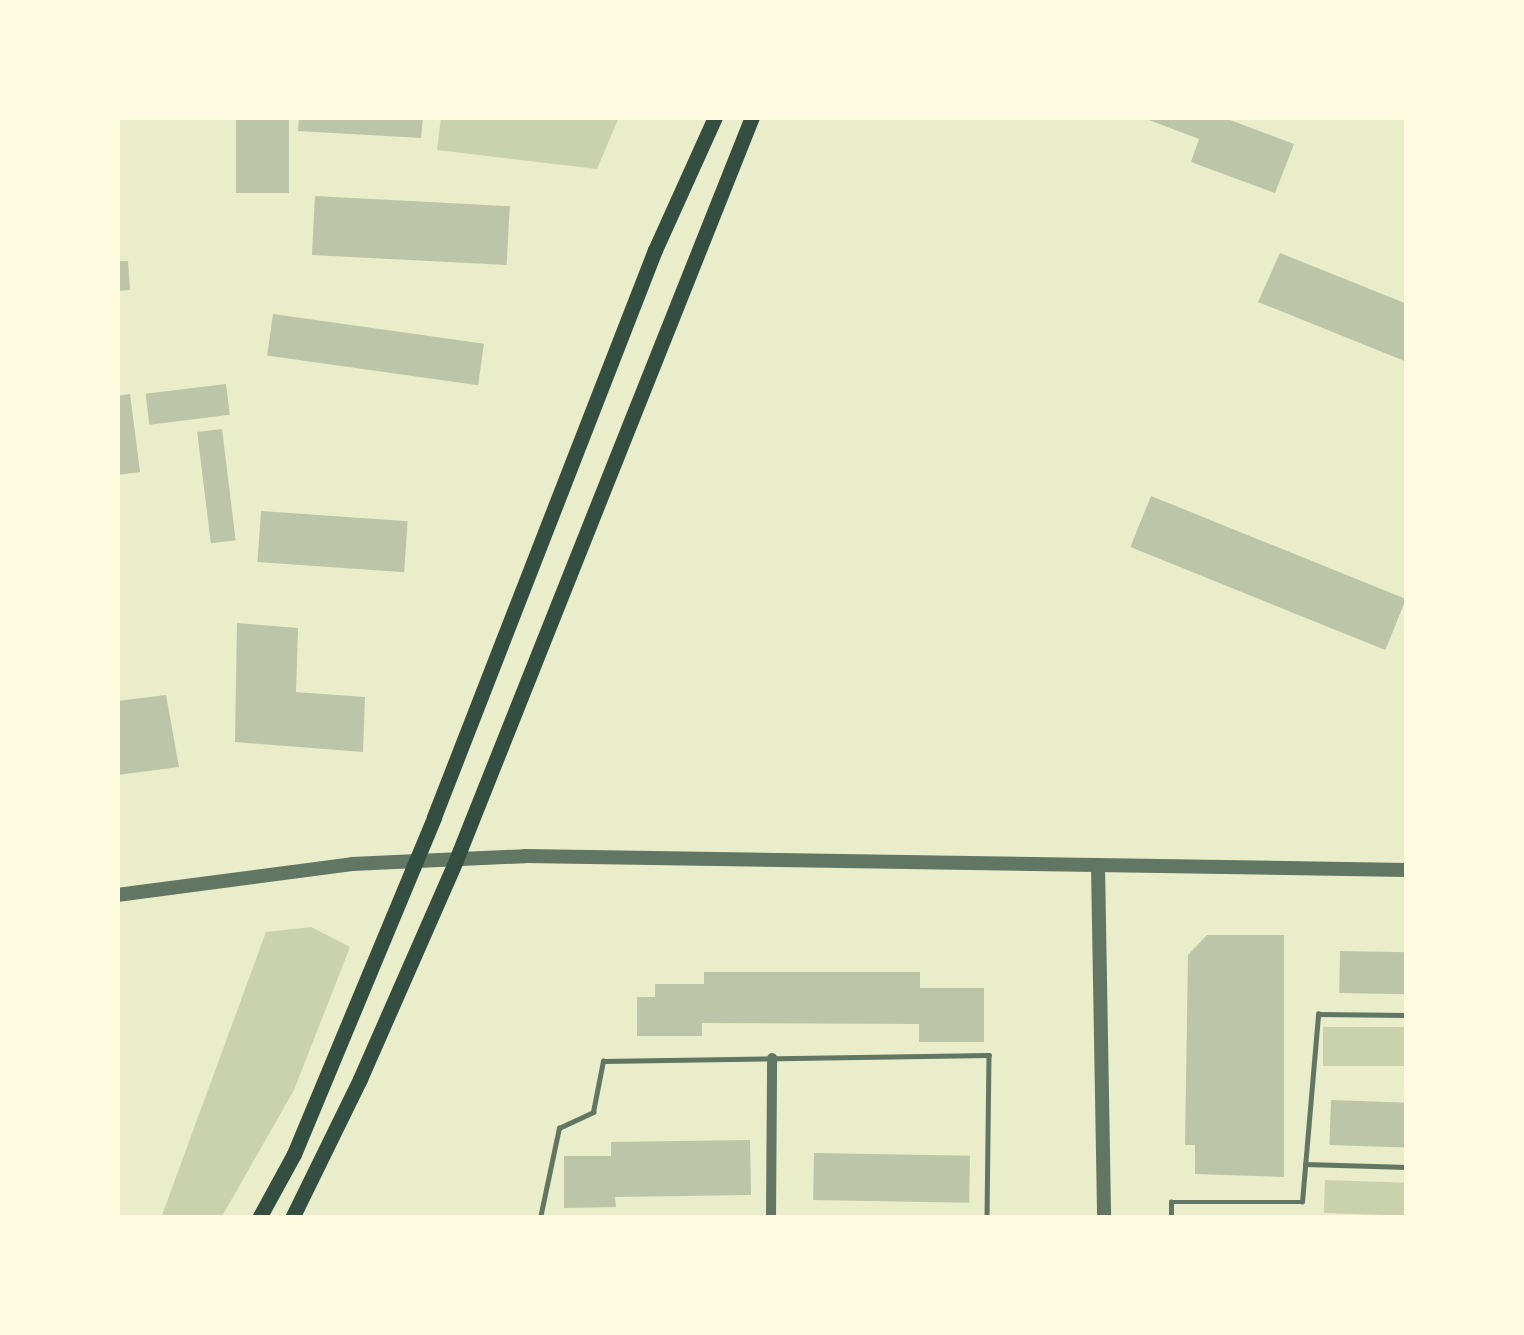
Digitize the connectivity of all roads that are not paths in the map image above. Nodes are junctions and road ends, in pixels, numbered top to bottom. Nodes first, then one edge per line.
1 (715, 117) edge
2 (752, 117) edge
3 (456, 860) junction
4 (414, 862) junction
5 (1098, 866) junction
6 (1407, 870) edge
7 (117, 895) edge
8 (1407, 1015) edge
9 (772, 1058) junction
10 (1305, 1164) junction
11 (1407, 1167) edge
12 (259, 1218) edge
13 (292, 1218) edge
14 (540, 1218) edge
15 (770, 1218) edge
16 (987, 1218) edge
17 (1104, 1218) edge
18 (1171, 1218) edge

1 - 4 main road
2 - 3 main road
3 - 4 street
3 - 5 street
3 - 13 main road
4 - 7 street
4 - 12 main road
5 - 6 street
5 - 17 street
8 - 10 lane
9 - 14 lane
9 - 15 street
9 - 16 lane
10 - 11 lane
10 - 18 lane

